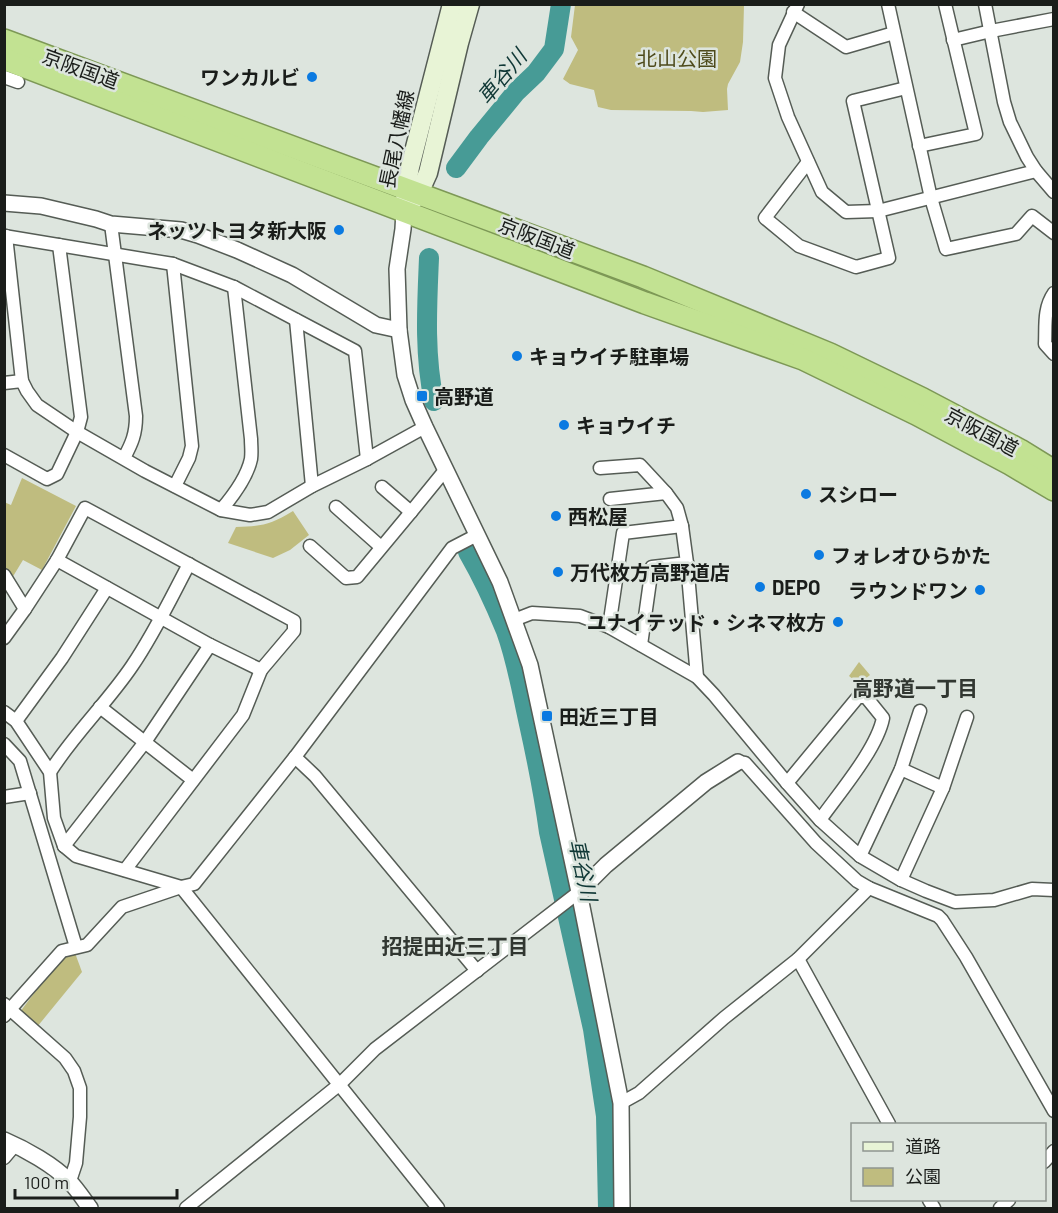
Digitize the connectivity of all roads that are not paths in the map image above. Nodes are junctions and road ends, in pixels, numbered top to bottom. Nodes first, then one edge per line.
1 (452, 4) edge
2 (470, 4) edge
3 (888, 4) edge
4 (945, 4) edge
5 (986, 4) edge
6 (796, 8) edge
7 (1053, 19) edge
8 (991, 31) junction
9 (894, 33) junction
10 (4, 40) edge
11 (954, 40) junction
12 (4, 59) edge
13 (4, 77) edge
14 (18, 82) dead end
15 (906, 88) junction
16 (919, 146) junction
17 (808, 162) junction
18 (1036, 171) junction
19 (412, 191) junction
20 (1053, 192) edge
21 (931, 198) junction
22 (4, 203) edge
23 (404, 211) junction
24 (878, 211) junction
25 (111, 224) junction
26 (1053, 233) edge
27 (5, 236) edge
28 (60, 245) junction
29 (114, 254) junction
30 (173, 264) junction
31 (234, 287) junction
32 (1053, 293) edge
33 (296, 321) junction
34 (399, 330) junction
35 (1053, 354) edge
36 (22, 381) junction
37 (4, 383) edge
38 (425, 427) junction
39 (77, 432) junction
40 (4, 455) edge
41 (124, 458) junction
42 (367, 459) junction
43 (600, 468) dead end
44 (446, 469) junction
45 (1053, 471) edge
46 (175, 486) junction
47 (312, 486) junction
48 (382, 487) dead end
49 (1053, 490) edge
50 (666, 493) junction
51 (610, 500) dead end
52 (336, 507) dead end
53 (221, 510) junction
54 (411, 512) junction
55 (682, 526) junction
56 (477, 535) junction
57 (310, 546) dead end
58 (381, 547) junction
59 (57, 560) junction
60 (687, 563) junction
61 (189, 564) junction
62 (4, 575) edge
63 (107, 588) junction
64 (25, 609) junction
65 (161, 617) junction
66 (514, 620) junction
67 (609, 627) junction
68 (4, 638) edge
69 (210, 645) junction
70 (641, 645) junction
71 (261, 670) junction
72 (697, 677) junction
73 (100, 707) junction
74 (920, 711) dead end
75 (4, 712) edge
76 (968, 717) dead end
77 (16, 720) junction
78 (145, 742) junction
79 (4, 744) edge
80 (295, 758) junction
81 (738, 762) joint
82 (901, 769) junction
83 (50, 772) junction
84 (193, 780) junction
85 (787, 783) junction
86 (943, 788) junction
87 (30, 793) junction
88 (4, 797) edge
89 (820, 820) junction
90 (64, 846) junction
91 (860, 856) junction
92 (125, 870) junction
93 (901, 880) junction
94 (181, 887) junction
95 (869, 888) junction
96 (1053, 890) edge
97 (574, 896) junction
98 (76, 947) junction
99 (798, 959) junction
100 (477, 971) junction
101 (7, 1010) edge
102 (340, 1084) junction
103 (621, 1103) junction
104 (1053, 1111) edge
105 (888, 1123) edge
106 (10, 1142) edge
107 (4, 1158) edge
108 (70, 1181) junction
109 (90, 1209) edge
110 (186, 1209) edge
111 (438, 1209) edge
112 (622, 1209) edge

1 - 19 main road, 長尾八幡線
2 - 19 main road, 長尾八幡線
3 - 9 street
4 - 11 street
5 - 8 street
6 - 9 street
6 - 17 street
7 - 8 street
8 - 11 street
8 - 18 street
9 - 15 street
10 - 19 highway, 京阪国道
11 - 16 street
12 - 23 highway, 京阪国道
13 - 14 street
15 - 16 street
15 - 24 street
16 - 21 street
17 - 24 street
17 - 24 street
18 - 20 street
18 - 21 street
19 - 23 main road, 長尾八幡線
19 - 45 highway, 京阪国道
21 - 24 street
21 - 26 street
22 - 25 street
23 - 34 street
23 - 49 highway, 京阪国道
25 - 29 street
25 - 34 street
27 - 28 street
27 - 36 street
28 - 29 street
28 - 39 street
29 - 30 street
29 - 41 street
30 - 31 street
30 - 46 street
31 - 33 street
31 - 53 street
32 - 35 street
33 - 42 street
33 - 47 street
34 - 38 street
36 - 37 street
36 - 39 street
38 - 42 street
38 - 44 street
39 - 40 street
39 - 41 street
41 - 46 street
42 - 47 street
43 - 50 street
44 - 54 street
44 - 56 street
46 - 53 street
47 - 53 street
48 - 54 street
50 - 51 street
50 - 55 street
52 - 58 street
54 - 58 street
55 - 60 street
55 - 67 street
56 - 66 street
56 - 80 street
57 - 58 street
59 - 61 street
59 - 63 street
59 - 64 street
60 - 70 street
60 - 72 street
61 - 65 street
61 - 71 street
62 - 64 street
63 - 65 street
63 - 77 street
64 - 68 street
65 - 69 street
65 - 73 street
66 - 67 street
66 - 97 street
67 - 70 street
69 - 71 street
69 - 78 street
70 - 72 street
71 - 84 street
72 - 85 street
73 - 78 street
73 - 83 street
74 - 82 street
75 - 77 street
76 - 86 street
77 - 83 street
78 - 84 street
78 - 90 street
79 - 87 street
80 - 94 street
80 - 100 street
81 - 95 street
81 - 97 street
82 - 86 street
82 - 91 street
83 - 90 street
84 - 92 street
85 - 89 street
85 - 89 street
86 - 93 street
87 - 88 street
87 - 98 street
89 - 91 street
90 - 92 street
91 - 93 street
92 - 94 street
93 - 96 street
94 - 98 street
94 - 102 street
95 - 99 street
95 - 104 street
97 - 100 street
97 - 103 street
98 - 101 street
99 - 103 street
99 - 105 street
100 - 102 street
101 - 108 street
102 - 110 street
102 - 111 street
103 - 112 street
106 - 107 street
106 - 108 street
108 - 109 street

